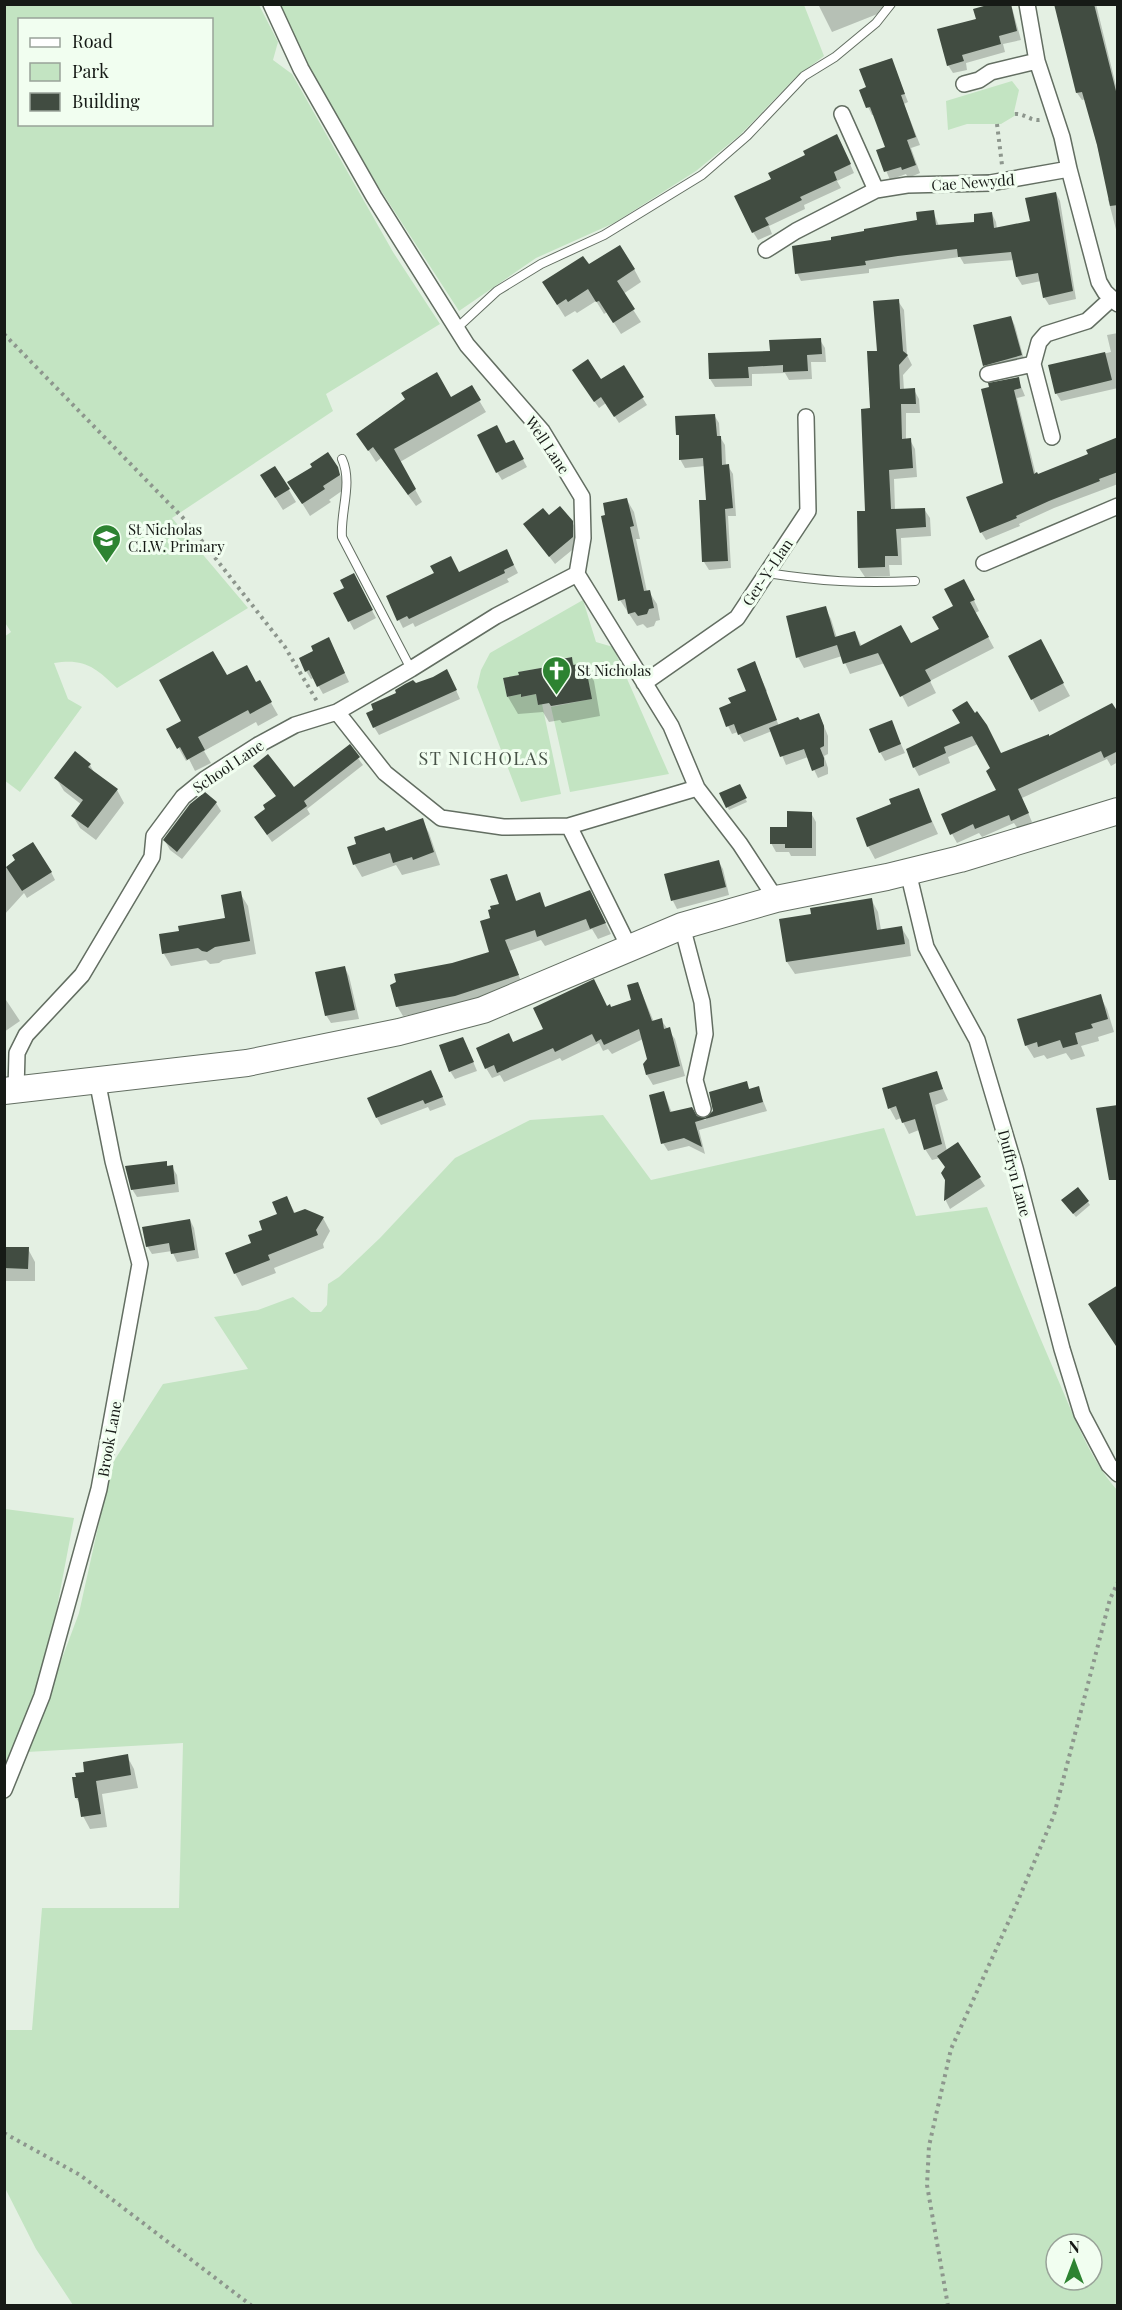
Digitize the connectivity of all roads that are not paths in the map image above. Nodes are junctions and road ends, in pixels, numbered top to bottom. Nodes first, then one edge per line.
1 (271, 4) edge
2 (891, 4) edge
3 (1027, 4) edge
4 (1037, 61) junction
5 (964, 84) dead end
6 (843, 114) dead end
7 (1069, 169) junction
8 (876, 190) junction
9 (766, 250) dead end
10 (1114, 302) edge
11 (457, 328) junction
12 (1033, 364) junction
13 (988, 374) dead end
14 (806, 417) dead end
15 (1052, 437) dead end
16 (342, 459) dead end
17 (1116, 511) edge
18 (984, 562) dead end
19 (767, 573) junction
20 (577, 574) junction
21 (915, 581) dead end
22 (411, 669) junction
23 (644, 683) junction
24 (331, 714) junction
25 (697, 788) junction
26 (1118, 811) edge
27 (568, 826) junction
28 (908, 872) junction
29 (776, 899) junction
30 (682, 926) junction
31 (628, 947) junction
32 (97, 1080) junction
33 (10, 1090) edge
34 (703, 1109) dead end
35 (1118, 1474) edge
36 (4, 1790) edge

1 - 11 street, Well Lane
2 - 11 lane
3 - 4 street
4 - 5 street
4 - 7 street
6 - 8 street
7 - 8 street, Cae Newydd
7 - 10 street
8 - 9 street, Cae Newydd
10 - 12 street
11 - 20 street, Well Lane
12 - 13 street
12 - 15 street
14 - 19 street, Ger-Y-Llan
16 - 22 lane
17 - 18 street
19 - 21 lane
19 - 23 street, Ger-Y-Llan
20 - 22 street, School Lane
20 - 23 street
22 - 24 street, School Lane
23 - 25 street
24 - 27 street
24 - 33 street, School Lane
25 - 27 street
25 - 29 street
26 - 28 main road
27 - 31 street
28 - 29 main road
28 - 35 street, Duffryn Lane
29 - 30 main road
30 - 31 main road
30 - 34 street
31 - 32 main road
32 - 33 main road
32 - 36 street, Brook Lane

